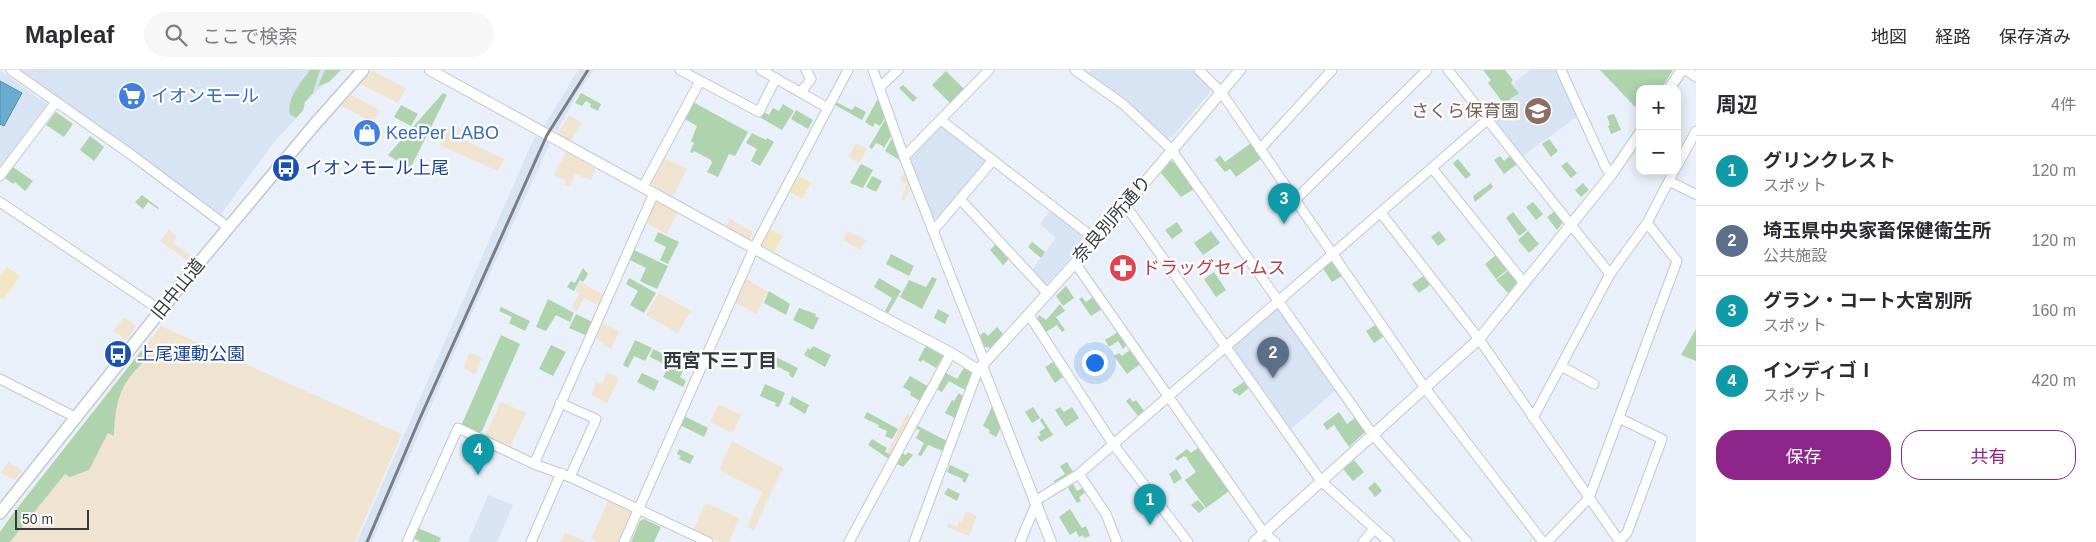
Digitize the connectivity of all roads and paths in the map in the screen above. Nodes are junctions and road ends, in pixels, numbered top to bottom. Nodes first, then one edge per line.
1 (11, 70) edge
2 (363, 70) edge
3 (430, 70) edge
4 (680, 70) edge
5 (761, 70) edge
6 (806, 70) edge
7 (848, 70) edge
8 (873, 70) edge
9 (898, 70) edge
10 (990, 70) edge
11 (1075, 70) edge
12 (1199, 70) edge
13 (1240, 70) edge
14 (1332, 70) edge
15 (1427, 70) edge
16 (1448, 70) edge
17 (1561, 70) edge
18 (1684, 70) edge
19 (1696, 77) edge
20 (776, 78) junction
21 (700, 81) junction
22 (1673, 85) edge
23 (880, 87) junction
24 (801, 92) junction
25 (1222, 92) junction
26 (56, 102) junction
27 (828, 108) junction
28 (941, 120) junction
29 (1487, 120) junction
30 (1696, 131) edge
31 (1636, 140) edge
32 (1172, 149) junction
33 (1260, 149) junction
34 (904, 157) junction
35 (1681, 159) edge
36 (992, 160) junction
37 (1432, 168) junction
38 (1611, 175) junction
39 (1672, 175) edge
40 (0, 176) edge
41 (1669, 181) junction
42 (643, 187) junction
43 (654, 193) junction
44 (1695, 194) edge
45 (960, 199) junction
46 (1296, 200) junction
47 (0, 202) edge
48 (1126, 206) junction
49 (1381, 213) junction
50 (1647, 223) junction
51 (1572, 226) junction
52 (228, 227) junction
53 (933, 231) junction
54 (1096, 240) junction
55 (754, 248) junction
56 (1332, 254) junction
57 (1075, 263) junction
58 (1610, 274) junction
59 (1524, 284) junction
60 (1048, 294) junction
61 (1279, 300) junction
62 (160, 310) junction
63 (1029, 315) junction
64 (1479, 339) junction
65 (1225, 346) junction
66 (951, 353) junction
67 (981, 366) junction
68 (1561, 366) junction
69 (0, 378) edge
70 (1594, 384) dead end
71 (1425, 388) junction
72 (1169, 396) junction
73 (560, 403) junction
74 (77, 418) junction
75 (1533, 418) junction
76 (1619, 418) junction
77 (1373, 435) junction
78 (1114, 444) junction
79 (534, 464) junction
80 (561, 473) junction
81 (1079, 474) junction
82 (570, 477) junction
83 (1321, 481) junction
84 (1590, 498) junction
85 (1037, 504) junction
86 (638, 510) junction
87 (0, 513) edge
88 (1374, 529) junction
89 (1264, 533) junction
90 (1620, 541) edge
91 (407, 542) edge
92 (531, 542) edge
93 (624, 542) edge
94 (708, 542) edge
95 (849, 542) edge
96 (914, 542) edge
97 (1020, 542) edge
98 (1051, 542) edge
99 (1117, 542) edge
100 (1188, 542) edge
101 (1254, 542) edge
102 (1275, 542) edge
103 (1363, 542) edge
104 (1389, 542) edge
105 (1467, 542) edge
106 (1543, 542) edge
107 (1547, 542) edge

1 - 26 street
2 - 52 main road, 旧中山道
3 - 42 street
4 - 21 street
5 - 20 street
6 - 24 street
7 - 27 street
8 - 23 street
9 - 23 street
10 - 28 street
11 - 32 street
12 - 25 street
13 - 25 street, 奈良別所通り
14 - 33 street
15 - 46 street
16 - 29 street
17 - 38 street
18 - 19 street
18 - 22 street
20 - 21 street
20 - 24 street
21 - 42 street
23 - 34 street
24 - 27 street
25 - 32 street, 奈良別所通り
25 - 33 street
26 - 40 street
26 - 52 street
27 - 55 street
28 - 34 street
28 - 36 street
29 - 37 street
29 - 51 street
30 - 35 street
31 - 38 street
32 - 48 street, 奈良別所通り
32 - 61 street
33 - 46 street
34 - 53 street
36 - 45 street
36 - 54 street
37 - 49 street
37 - 59 street
38 - 51 street
39 - 41 street
41 - 44 street
41 - 50 street
42 - 43 street
43 - 55 street
43 - 73 street
45 - 53 street
45 - 60 street
46 - 56 street
47 - 62 street
48 - 54 street, 奈良別所通り
48 - 65 street
49 - 56 street
49 - 64 street
50 - 58 street
50 - 76 street
51 - 58 street
51 - 59 street
52 - 62 main road, 旧中山道
53 - 67 street
54 - 57 street, 奈良別所通り
55 - 66 street
55 - 86 street
56 - 61 street
56 - 71 street
57 - 60 street, 奈良別所通り
57 - 72 street
58 - 68 street
59 - 64 street
60 - 63 street, 奈良別所通り
61 - 65 street
61 - 77 street
62 - 74 main road, 旧中山道
63 - 67 street, 奈良別所通り
63 - 78 street
64 - 71 street
64 - 75 street
65 - 72 street
65 - 83 street
66 - 67 street
66 - 95 street
67 - 85 street
67 - 96 street
68 - 70 street
68 - 75 street
69 - 74 street
71 - 77 street
71 - 106 street
72 - 78 street
72 - 89 street
73 - 79 street
73 - 82 street
74 - 87 main road, 旧中山道
75 - 84 street
76 - 84 street
76 - 90 street
77 - 83 street
77 - 105 street
78 - 81 street
78 - 100 street
79 - 80 street
79 - 91 street
80 - 82 street
80 - 92 street
81 - 85 street
81 - 99 street
82 - 86 street
83 - 88 street
83 - 89 street
84 - 90 street
84 - 107 street
85 - 97 street
85 - 98 street
86 - 93 street
86 - 94 street
88 - 103 street
88 - 104 street
89 - 101 street
89 - 102 street

